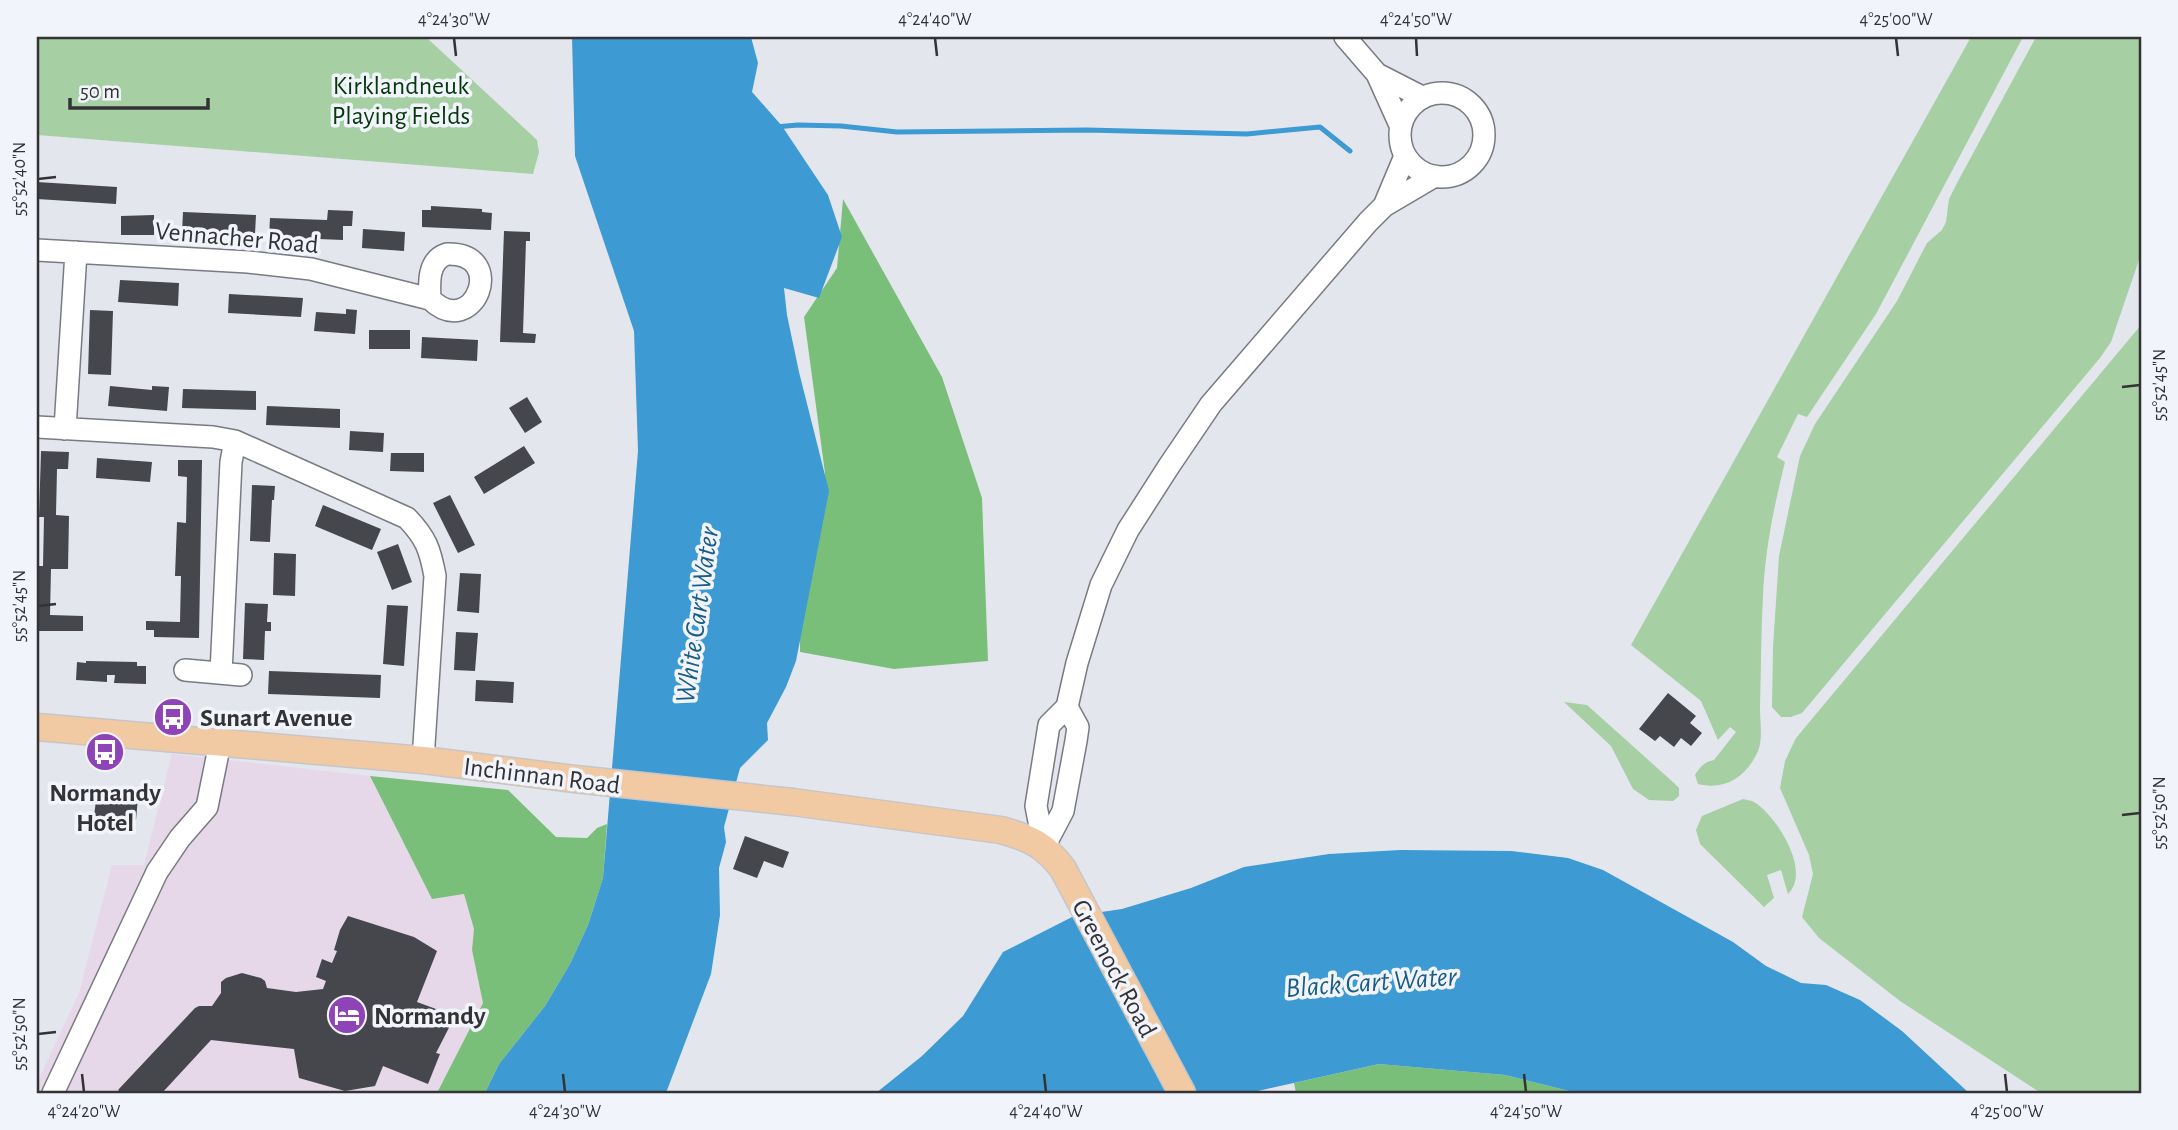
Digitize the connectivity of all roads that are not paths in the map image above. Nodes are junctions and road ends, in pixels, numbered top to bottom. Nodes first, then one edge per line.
1 (1345, 37) edge
2 (1377, 74) junction
3 (1422, 97) junction
4 (1400, 125) junction
5 (1405, 156) junction
6 (1435, 176) junction
7 (1384, 206) junction
8 (37, 250) edge
9 (76, 252) junction
10 (430, 299) dead end
11 (37, 427) edge
12 (65, 429) junction
13 (235, 441) junction
14 (185, 670) dead end
15 (1066, 707) junction
16 (37, 727) edge
17 (220, 743) junction
18 (423, 760) junction
19 (1044, 847) junction
20 (52, 1093) edge
21 (1182, 1093) edge

1 - 2 street
2 - 3 street
2 - 4 street
3 - 4 street
3 - 6 street
4 - 5 street
5 - 6 street
5 - 7 street
6 - 7 street
7 - 15 street
8 - 9 street, Vennacher Road
9 - 10 street, Vennacher Road
9 - 12 street
11 - 12 street
12 - 13 street
13 - 14 street
13 - 18 street
15 - 19 street
15 - 19 street
16 - 17 main road, Inchinnan Road
17 - 18 main road, Inchinnan Road
17 - 20 street
18 - 19 main road, Inchinnan Road
19 - 21 main road, Greenock Road

